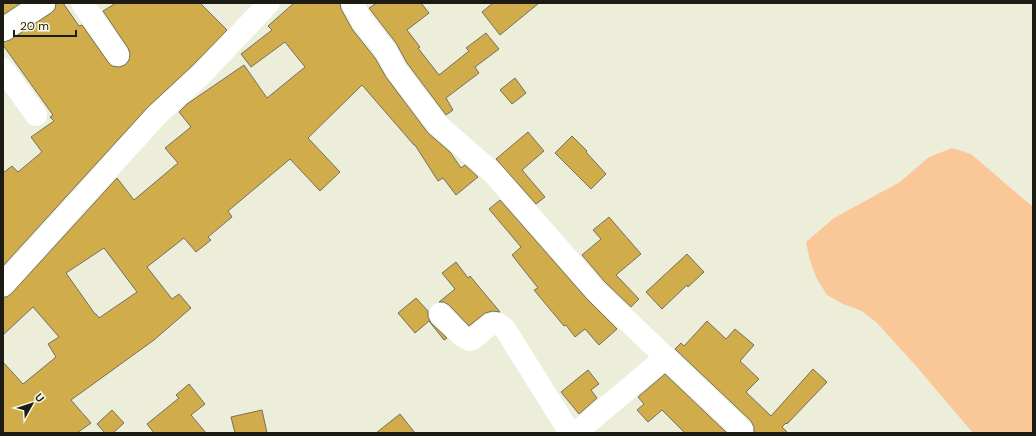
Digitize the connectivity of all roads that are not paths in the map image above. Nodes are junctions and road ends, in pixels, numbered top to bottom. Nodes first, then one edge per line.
1 (44, 3) edge
2 (82, 3) edge
3 (269, 3) edge
4 (352, 3) edge
5 (3, 30) edge
6 (118, 55) dead end
7 (3, 69) edge
8 (36, 115) dead end
9 (3, 285) edge
10 (440, 314) dead end
11 (666, 358) junction
12 (742, 430) dead end

1 - 5 street
2 - 6 street
3 - 9 street
4 - 11 street
7 - 8 street
10 - 11 street
11 - 12 street

